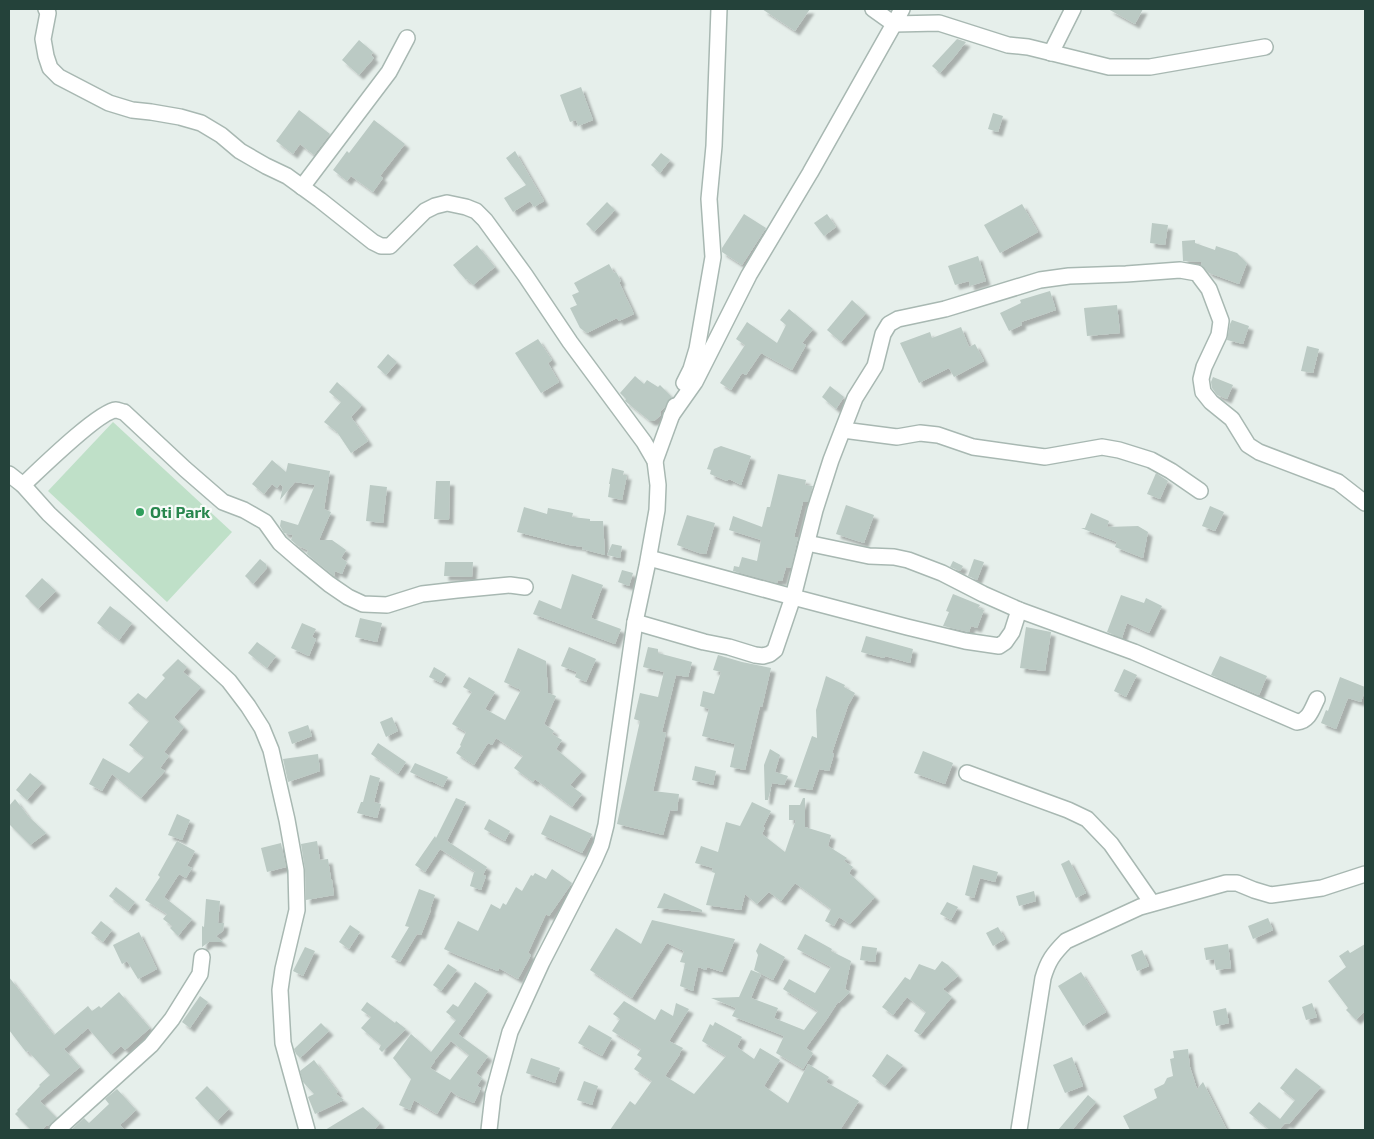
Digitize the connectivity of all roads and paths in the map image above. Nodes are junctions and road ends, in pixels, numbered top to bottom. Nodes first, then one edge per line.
1 (46, 9) edge
2 (719, 9) edge
3 (873, 9) edge
4 (902, 9) edge
5 (1073, 9) edge
6 (894, 24) junction
7 (407, 38) dead end
8 (1265, 47) dead end
9 (1051, 53) junction
10 (302, 187) junction
11 (671, 416) junction
12 (843, 430) junction
13 (655, 461) junction
14 (9, 474) edge
15 (23, 485) junction
16 (1200, 491) dead end
17 (1365, 503) edge
18 (807, 542) junction
19 (649, 558) junction
20 (525, 587) dead end
21 (793, 597) junction
22 (1019, 610) junction
23 (635, 622) junction
24 (1317, 699) dead end
25 (967, 772) dead end
26 (1365, 874) edge
27 (1152, 903) junction
28 (202, 957) dead end
29 (57, 1130) edge
30 (308, 1130) edge
31 (489, 1130) edge
32 (1019, 1130) edge

1 - 10 street
2 - 11 street
3 - 6 street
4 - 6 street
5 - 9 street
6 - 9 street
6 - 11 street
7 - 10 street
8 - 9 street
10 - 13 street
11 - 13 street
12 - 16 street
12 - 17 street
12 - 18 street
13 - 19 street
14 - 15 street
15 - 20 street
15 - 30 street
18 - 21 street
18 - 22 street
19 - 21 street
19 - 23 street
21 - 22 street
21 - 23 street
22 - 24 street
23 - 31 street
25 - 27 street
26 - 27 street
27 - 32 street
28 - 29 street

